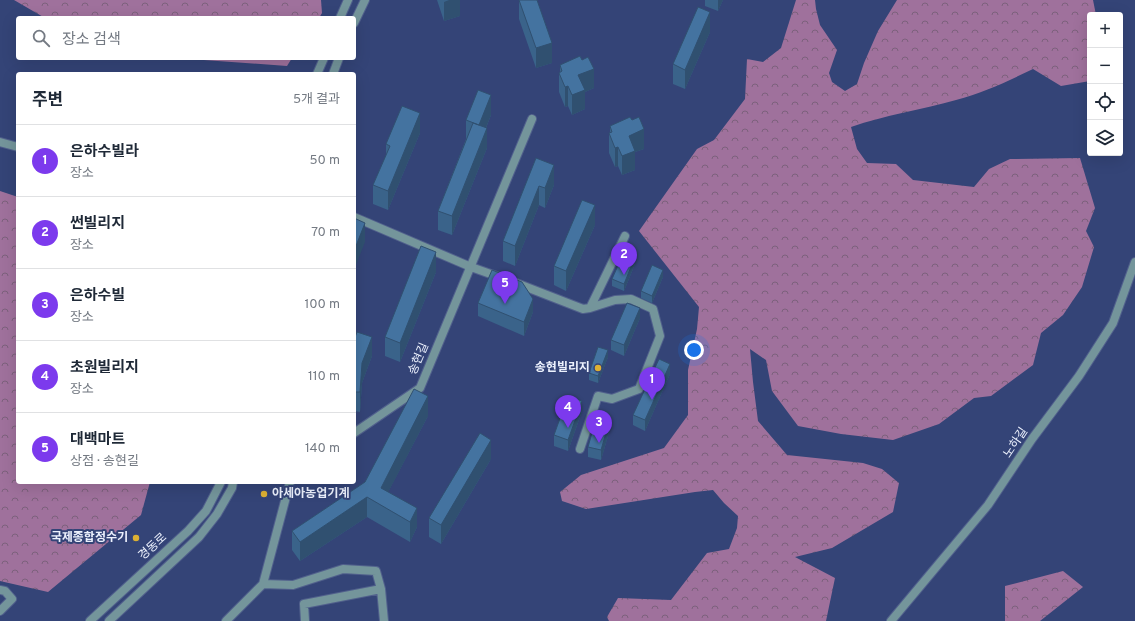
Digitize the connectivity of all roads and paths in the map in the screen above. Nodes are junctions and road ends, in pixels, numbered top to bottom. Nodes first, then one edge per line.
1 (348, 0) edge
2 (365, 0) edge
3 (341, 16) edge
4 (356, 19) edge
5 (323, 60) edge
6 (338, 60) edge
7 (318, 72) edge
8 (333, 72) edge
9 (532, 119) dead end
10 (0, 142) edge
11 (16, 146) edge
12 (356, 218) edge
13 (625, 236) dead end
14 (1135, 262) edge
15 (471, 267) junction
16 (590, 308) junction
17 (356, 432) edge
18 (580, 449) dead end
19 (220, 484) edge
20 (233, 484) edge
21 (289, 484) edge
22 (263, 584) junction
23 (381, 589) junction
24 (0, 590) edge
25 (0, 612) edge
26 (90, 621) edge
27 (109, 621) edge
28 (226, 621) edge
29 (305, 621) edge
30 (384, 621) edge
31 (891, 621) edge

1 - 3 street
2 - 4 street
5 - 7 street
6 - 8 street
9 - 15 street, 송현길
10 - 11 street
12 - 15 street
13 - 16 street
14 - 31 street, 노하길
15 - 16 street
15 - 17 street, 송현길
16 - 18 street
19 - 26 street, 경동로
20 - 27 street, 경동로
21 - 22 street
22 - 23 street
22 - 28 street
23 - 29 street
23 - 30 street
24 - 25 street

